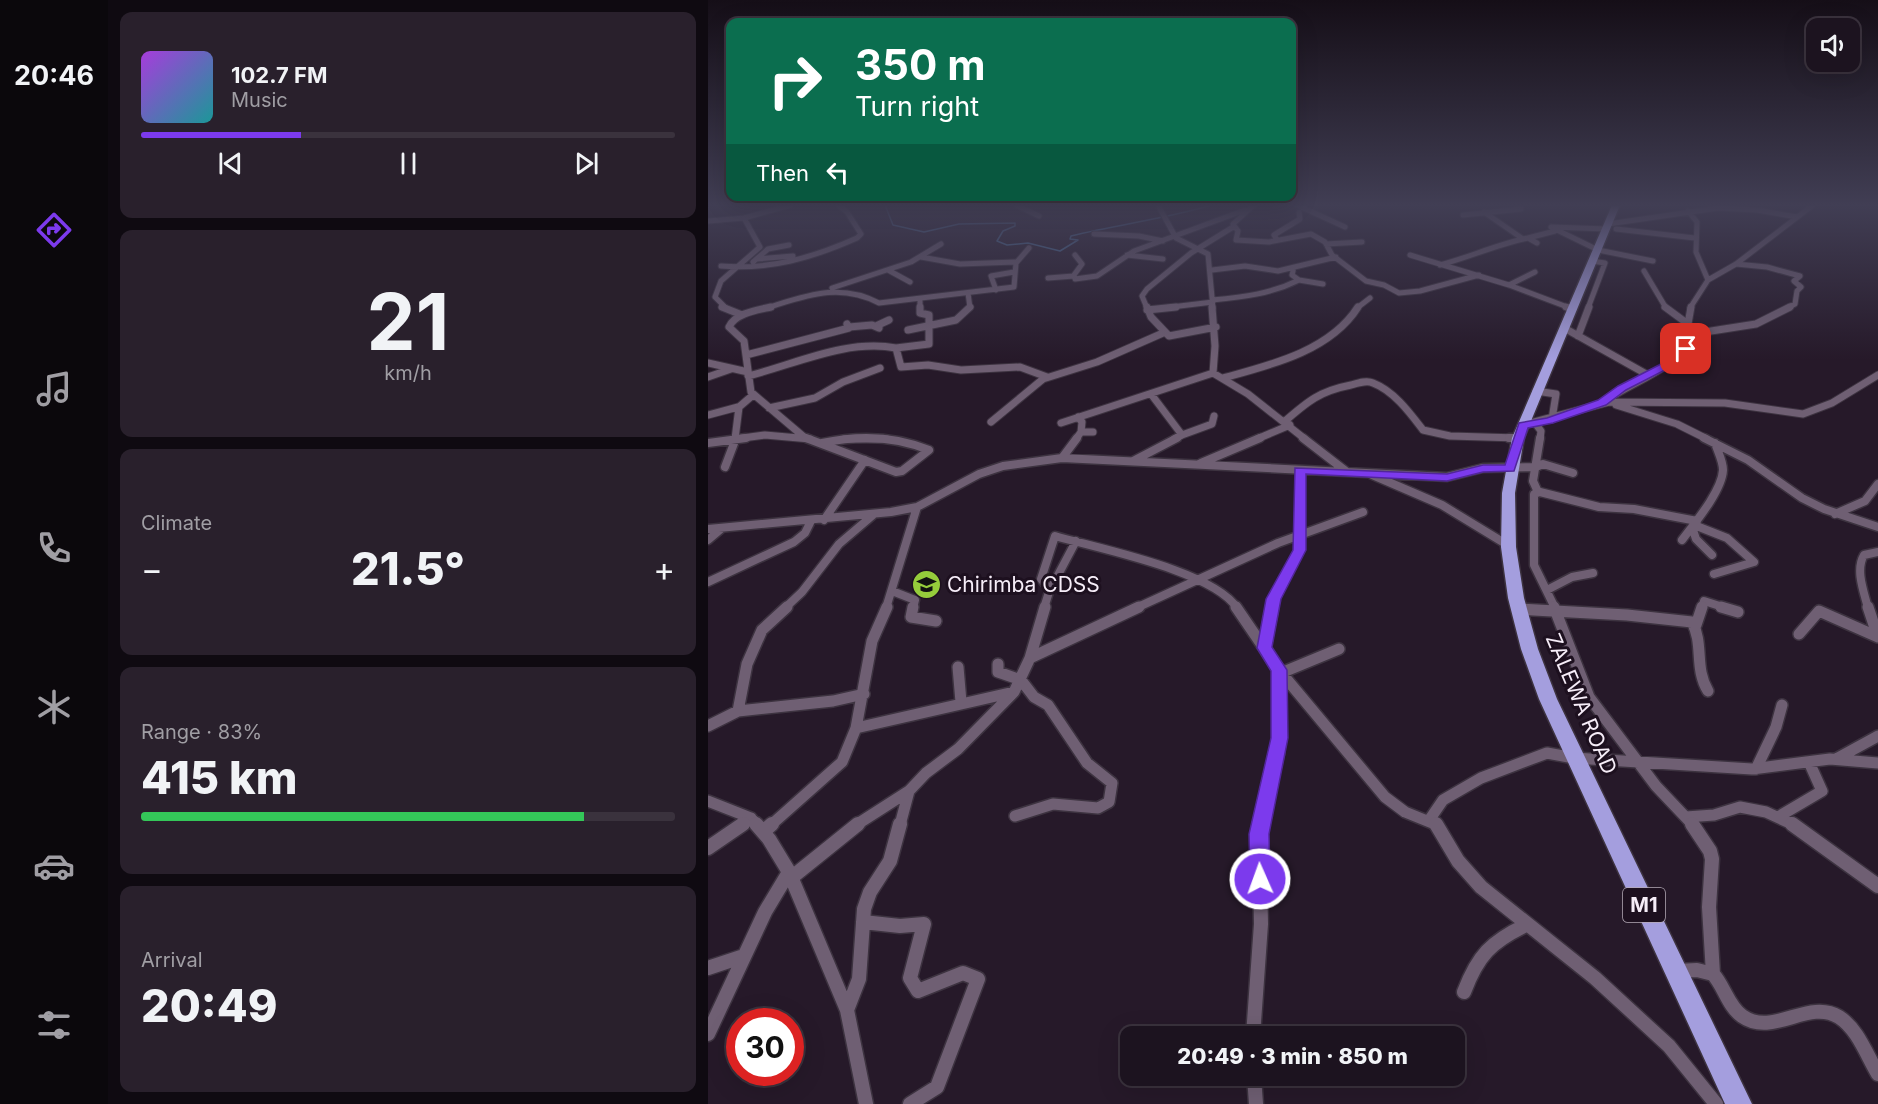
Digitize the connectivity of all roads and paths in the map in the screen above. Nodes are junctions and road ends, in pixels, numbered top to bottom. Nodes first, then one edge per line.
1 (750, 257) edge
2 (759, 257) edge
3 (777, 257) edge
4 (816, 257) edge
5 (920, 257) joint
6 (1018, 257) edge
7 (1076, 257) edge
8 (1125, 257) edge
9 (1138, 257) edge
10 (1187, 257) edge
11 (1209, 257) edge
12 (1336, 257) joint
13 (1414, 257) edge
14 (1467, 257) edge
15 (1594, 257) edge
16 (1597, 257) edge
17 (1610, 257) edge
18 (1695, 257) edge
19 (1746, 257) edge
20 (774, 258) junction
21 (1163, 260) dead end
22 (1653, 261) dead end
23 (783, 262) dead end
24 (1015, 262) junction
25 (1736, 264) junction
26 (1439, 265) junction
27 (721, 266) dead end
28 (1294, 267) junction
29 (736, 269) junction
30 (888, 270) junction
31 (1212, 270) junction
32 (1644, 271) dead end
33 (1014, 272) junction
34 (1535, 272) dead end
35 (1479, 275) junction
36 (1074, 276) junction
37 (1048, 278) dead end
38 (1299, 280) junction
39 (1708, 280) junction
40 (910, 282) dead end
41 (1323, 284) dead end
42 (1509, 285) junction
43 (996, 290) junction
44 (821, 292) junction
45 (968, 293) junction
46 (1370, 298) dead end
47 (920, 300) junction
48 (1212, 301) junction
49 (1573, 309) junction
50 (1147, 310) junction
51 (742, 315) junction
52 (888, 320) dead end
53 (1688, 324) junction
54 (930, 325) junction
55 (1216, 327) junction
56 (1566, 329) junction
57 (908, 330) dead end
58 (833, 333) junction
59 (1163, 333) junction
60 (1692, 334) junction
61 (1578, 336) junction
62 (828, 348) dead end
63 (896, 348) junction
64 (746, 355) junction
65 (708, 363) edge
66 (720, 366) junction
67 (880, 368) dead end
68 (731, 369) junction
69 (708, 372) edge
70 (1213, 373) junction
71 (748, 374) junction
72 (1648, 375) junction
73 (1878, 375) edge
74 (708, 377) edge
75 (1047, 377) junction
76 (1223, 378) junction
77 (1536, 392) junction
78 (1151, 394) junction
79 (753, 395) junction
80 (1605, 403) junction
81 (738, 407) junction
82 (769, 408) junction
83 (708, 415) edge
84 (1214, 416) dead end
85 (1078, 417) junction
86 (1552, 419) junction
87 (991, 422) dead end
88 (1061, 423) dead end
89 (1287, 424) junction
90 (1525, 429) junction
91 (1081, 432) junction
92 (1093, 432) dead end
93 (1182, 435) junction
94 (736, 437) junction
95 (804, 437) junction
96 (708, 443) edge
97 (822, 443) junction
98 (1715, 443) junction
99 (1225, 451) dead end
100 (1062, 458) junction
101 (1213, 459) junction
102 (865, 460) junction
103 (1133, 461) junction
104 (1197, 465) junction
105 (725, 467) dead end
106 (1536, 467) junction
107 (1510, 468) junction
108 (1300, 470) junction
109 (1347, 472) junction
110 (1369, 473) junction
111 (1573, 473) dead end
112 (1878, 484) edge
113 (1538, 492) junction
114 (917, 507) junction
115 (1363, 512) dead end
116 (873, 514) junction
117 (1835, 514) junction
118 (824, 520) junction
119 (811, 521) junction
120 (1694, 525) junction
121 (1878, 527) edge
122 (708, 529) edge
123 (721, 529) junction
124 (1299, 534) junction
125 (708, 540) edge
126 (1682, 540) dead end
127 (1076, 541) junction
128 (1506, 544) junction
129 (1878, 552) edge
130 (1712, 555) dead end
131 (1593, 573) dead end
132 (1714, 574) dead end
133 (1197, 578) junction
134 (708, 582) edge
135 (1050, 590) junction
136 (1546, 590) junction
137 (892, 591) junction
138 (1517, 609) junction
139 (1556, 611) junction
140 (1738, 612) dead end
141 (936, 621) dead end
142 (1696, 626) junction
143 (1799, 634) dead end
144 (1878, 637) edge
145 (1265, 648) junction
146 (1339, 649) dead end
147 (1030, 658) junction
148 (998, 664) dead end
149 (958, 667) dead end
150 (1280, 672) junction
151 (1021, 680) junction
152 (1014, 692) junction
153 (1708, 692) dead end
154 (864, 694) junction
155 (961, 702) junction
156 (1782, 705) dead end
157 (738, 711) junction
158 (708, 726) edge
159 (856, 728) junction
160 (1878, 736) edge
161 (1574, 758) junction
162 (1835, 759) junction
163 (1639, 760) junction
164 (1809, 762) junction
165 (1878, 763) edge
166 (1756, 769) junction
167 (909, 791) junction
168 (708, 801) edge
169 (1015, 816) dead end
170 (1686, 817) junction
171 (1778, 817) junction
172 (751, 818) junction
173 (1430, 819) junction
174 (763, 832) junction
175 (708, 848) edge
176 (790, 875) junction
177 (1878, 886) edge
178 (863, 922) junction
179 (1526, 925) junction
180 (744, 956) junction
181 (708, 968) edge
182 (1675, 971) junction
183 (1713, 974) junction
184 (1464, 992) dead end
185 (847, 1010) junction
186 (1254, 1026) edge
187 (708, 1034) edge
188 (1878, 1074) edge
189 (1255, 1086) edge
190 (866, 1104) edge
191 (909, 1104) edge
192 (1256, 1104) edge
193 (1716, 1104) edge
194 (1739, 1104) edge

1 - 29 street
2 - 20 street
3 - 20 street
4 - 29 street
5 - 24 street
5 - 30 street
6 - 24 street
7 - 36 street
8 - 36 street
9 - 21 street
10 - 50 street
11 - 31 street
12 - 28 street
12 - 35 street
13 - 26 street
14 - 26 street
15 - 49 highway, ZALEWA ROAD / M1
16 - 61 street
17 - 22 street
18 - 39 street
19 - 25 street
20 - 23 street
24 - 33 street
25 - 39 street
25 - 60 street
26 - 35 street
27 - 29 street
28 - 31 street
28 - 38 street
29 - 51 street
30 - 40 street
30 - 44 street
31 - 48 street
32 - 53 street
33 - 43 street
33 - 43 street
34 - 42 street
35 - 42 street
36 - 37 street
38 - 41 street
38 - 48 street
39 - 53 street
42 - 49 street
43 - 45 street
44 - 47 street
44 - 51 street
45 - 47 street
45 - 54 street
46 - 76 street
47 - 54 street
48 - 50 street
48 - 55 street
49 - 56 highway, ZALEWA ROAD / M1
50 - 59 street
51 - 64 street
52 - 58 street
53 - 60 street
54 - 57 street
54 - 63 street
55 - 59 street
55 - 70 street
56 - 61 street
56 - 77 highway, ZALEWA ROAD / M1
58 - 62 street
58 - 64 street
59 - 75 street
60 - 72 street
61 - 72 street
63 - 71 street
63 - 75 street
64 - 71 street
65 - 66 street
66 - 68 street
66 - 69 street
67 - 82 street
68 - 71 street
68 - 74 street
70 - 76 street
70 - 78 street
71 - 79 street
72 - 80 street
73 - 80 street
75 - 87 street
76 - 89 street
77 - 86 street
77 - 90 highway, ZALEWA ROAD / M1
78 - 85 street
78 - 93 street
79 - 81 street
79 - 82 street
80 - 86 street
80 - 98 street
81 - 83 street
81 - 94 street
82 - 95 street
84 - 93 street
85 - 88 street
85 - 91 street
86 - 90 street
89 - 90 street
89 - 101 street
89 - 109 street
90 - 106 street
90 - 107 highway, ZALEWA ROAD / M1
91 - 92 street
91 - 100 street
93 - 103 street
94 - 95 street
94 - 96 street
94 - 105 street
95 - 97 street
97 - 102 street
97 - 102 street
98 - 117 street
98 - 120 street
99 - 101 street
100 - 103 street
100 - 114 street
101 - 104 street
102 - 118 street
103 - 104 street
104 - 108 street
106 - 107 street
106 - 111 street
106 - 113 street
107 - 110 street
107 - 128 highway, ZALEWA ROAD / M1
108 - 109 street
108 - 124 street
109 - 110 street
110 - 128 street
112 - 117 street
113 - 120 street
113 - 136 street
114 - 116 street
114 - 137 street
115 - 124 street
116 - 118 street
116 - 157 street
117 - 121 street
118 - 119 street
119 - 123 street
119 - 134 street
120 - 126 street
120 - 130 street
120 - 132 street
122 - 123 street
123 - 125 street
124 - 133 street
124 - 145 street
127 - 133 street
127 - 135 street
127 - 135 street
128 - 138 highway, ZALEWA ROAD / M1
129 - 144 street
131 - 136 street
133 - 145 street
133 - 147 street
135 - 147 street
136 - 139 street
137 - 141 street
137 - 154 street
138 - 139 street
138 - 161 highway, ZALEWA ROAD / M1
139 - 142 street
139 - 163 street
140 - 142 street
142 - 153 street
143 - 144 street
145 - 150 street
146 - 150 street
147 - 151 street
148 - 151 street
149 - 155 street
150 - 173 street
150 - 186 street
151 - 152 street
151 - 169 street
152 - 155 street
152 - 167 street
154 - 157 street
154 - 159 street
155 - 159 street
156 - 166 street
157 - 158 street
159 - 174 street
160 - 162 street
161 - 163 street
161 - 173 street
161 - 182 highway, ZALEWA ROAD / M1
162 - 164 street
162 - 165 street
163 - 166 street
163 - 170 street
164 - 166 street
164 - 171 street
167 - 176 street
167 - 178 street
168 - 172 street
170 - 171 street
170 - 183 street
171 - 177 street
172 - 174 street
172 - 175 street
173 - 179 street
174 - 176 street
176 - 180 street
176 - 185 street
178 - 185 street
178 - 191 street
179 - 184 street
179 - 193 street
180 - 181 street
180 - 187 street
182 - 183 street
182 - 194 highway, ZALEWA ROAD / M1
183 - 188 street
185 - 190 street
189 - 192 street

